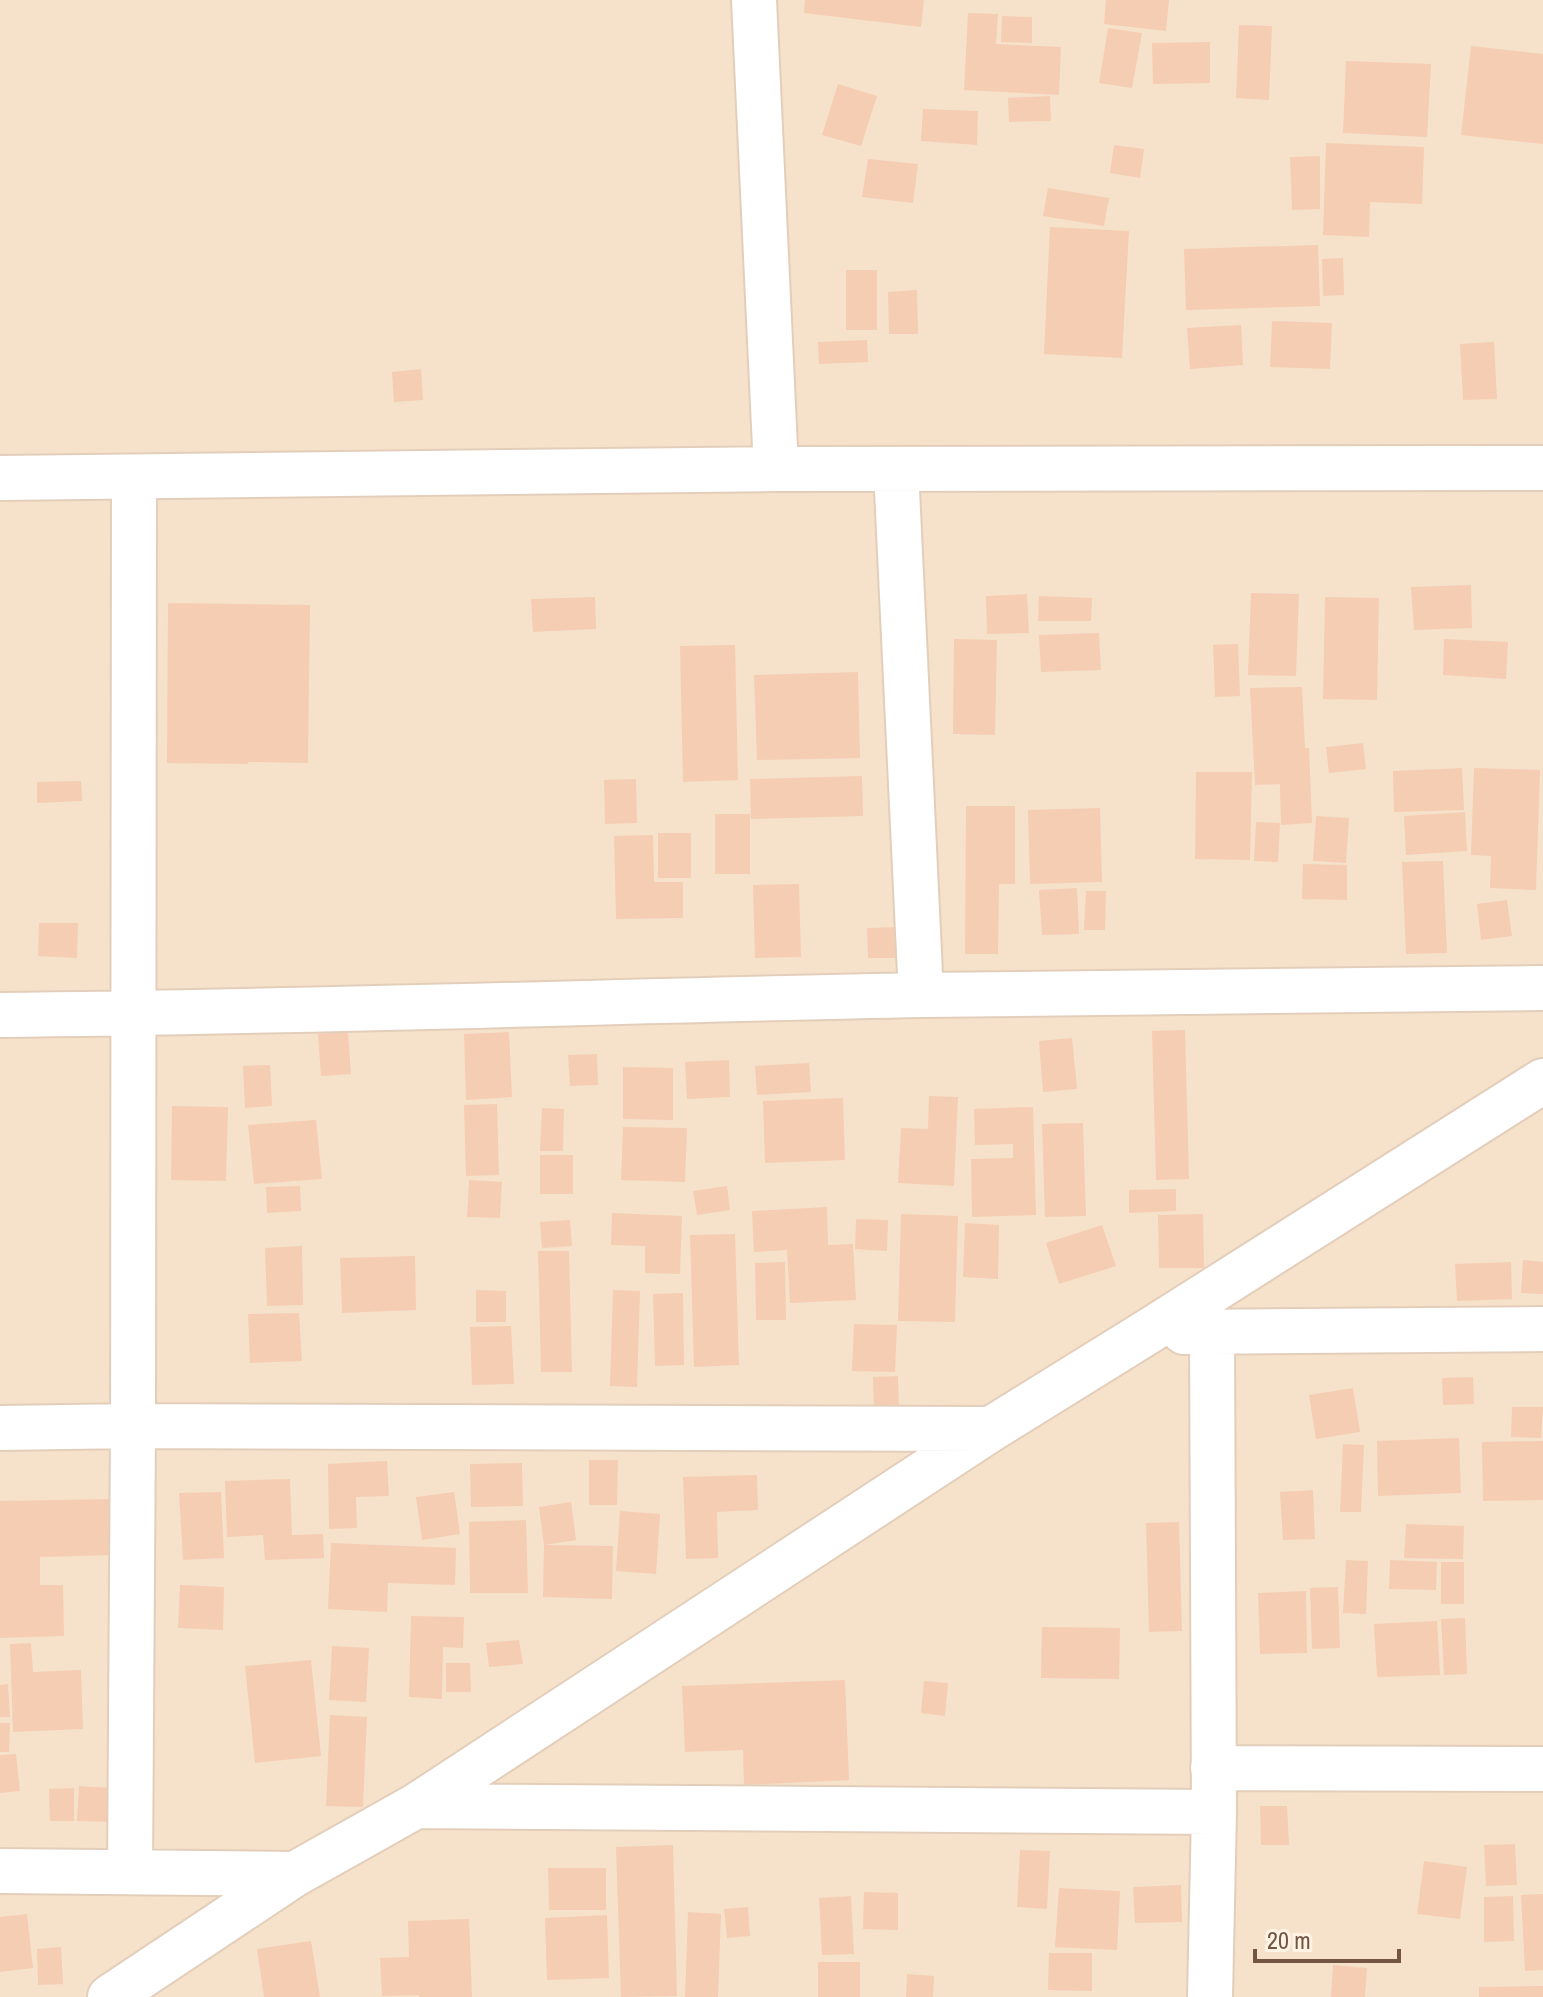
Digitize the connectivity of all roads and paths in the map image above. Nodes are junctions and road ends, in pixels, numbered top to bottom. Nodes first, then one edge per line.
1 (754, 0) edge
2 (1543, 468) edge
3 (776, 469) junction
4 (896, 469) junction
5 (134, 477) junction
6 (0, 478) edge
7 (1543, 988) edge
8 (921, 995) junction
9 (133, 1014) junction
10 (0, 1015) edge
11 (1543, 1081) edge
12 (1543, 1329) edge
13 (1149, 1331) junction
14 (1212, 1332) junction
15 (133, 1426) junction
16 (0, 1428) edge
17 (991, 1429) junction
18 (1213, 1768) junction
19 (1543, 1769) edge
20 (416, 1806) junction
21 (1214, 1812) junction
22 (0, 1871) edge
23 (130, 1872) junction
24 (295, 1874) junction
25 (110, 1997) edge
26 (1210, 1997) edge

1 - 3 street
2 - 4 street
3 - 4 street
3 - 5 street
4 - 8 street
5 - 6 street
5 - 9 street
7 - 8 street
8 - 9 street
9 - 10 street
9 - 15 street
11 - 13 street
12 - 14 street
13 - 14 street
13 - 17 street
14 - 18 street
15 - 16 street
15 - 17 street
15 - 23 street
17 - 20 street
18 - 19 street
18 - 21 street
20 - 21 street
20 - 24 street
21 - 26 street
22 - 23 street
23 - 24 street
24 - 25 street

